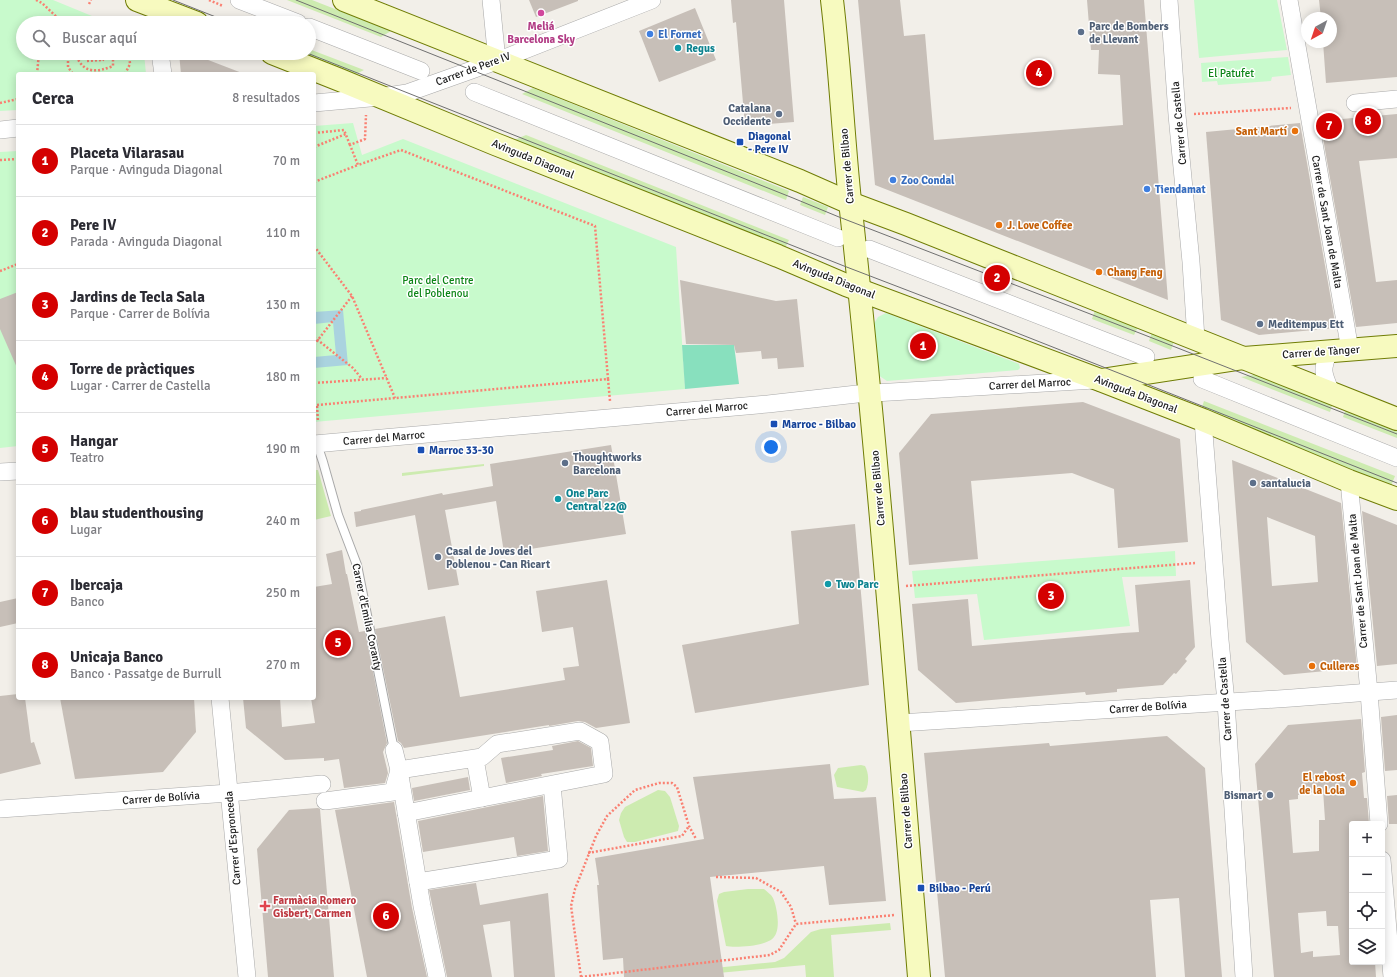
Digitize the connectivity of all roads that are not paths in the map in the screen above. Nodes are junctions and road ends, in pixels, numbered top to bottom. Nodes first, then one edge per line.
1 (239, 0) edge
2 (344, 0) edge
3 (491, 0) edge
4 (652, 0) edge
5 (832, 0) edge
6 (1169, 0) edge
7 (1289, 0) edge
8 (152, 8) edge
9 (176, 16) edge
10 (280, 16) edge
11 (316, 30) edge
12 (161, 60) edge
13 (286, 60) edge
14 (497, 61) junction
15 (421, 70) dead end
16 (162, 72) edge
17 (310, 72) edge
18 (316, 75) edge
19 (474, 92) dead end
20 (1397, 99) edge
21 (316, 103) edge
22 (1355, 103) dead end
23 (374, 104) junction
24 (16, 128) edge
25 (0, 130) edge
26 (850, 203) junction
27 (838, 238) dead end
28 (869, 249) dead end
29 (860, 290) junction
30 (1397, 346) edge
31 (1340, 351) junction
32 (1146, 357) dead end
33 (1197, 357) junction
34 (1244, 358) junction
35 (1100, 380) junction
36 (1331, 392) junction
37 (869, 394) junction
38 (1397, 419) edge
39 (1203, 420) junction
40 (316, 444) edge
41 (1397, 458) edge
42 (16, 471) edge
43 (0, 472) edge
44 (1349, 481) junction
45 (1397, 499) edge
46 (1397, 690) edge
47 (1369, 692) junction
48 (220, 700) edge
49 (1226, 702) junction
50 (899, 723) junction
51 (394, 750) joint
52 (475, 758) junction
53 (399, 770) junction
54 (322, 784) dead end
55 (552, 785) junction
56 (229, 793) junction
57 (482, 798) junction
58 (325, 801) dead end
59 (0, 809) edge
60 (406, 812) junction
61 (1379, 821) edge
62 (418, 882) junction
63 (1385, 893) edge
64 (247, 977) edge
65 (437, 977) edge
66 (919, 977) edge
67 (1244, 977) edge
68 (1392, 977) edge

1 - 10 street
2 - 14 street
3 - 14 street
4 - 14 street, Carrer de Pere IV
5 - 26 street, Carrer de Bilbao
6 - 33 street, Carrer de Castella
7 - 31 street, Carrer de Sant Joan de Malta
8 - 9 street
11 - 15 street
12 - 16 street
13 - 17 street, Avinguda Diagonal
14 - 23 street, Carrer de Pere IV
14 - 26 street
18 - 23 street, Avinguda Diagonal
19 - 27 street
20 - 22 street
21 - 23 street, Carrer de Pere IV
23 - 29 street, Avinguda Diagonal
24 - 25 street
26 - 29 street, Carrer de Bilbao
26 - 33 street
28 - 32 street
29 - 35 street, Avinguda Diagonal
29 - 37 street, Carrer de Bilbao
30 - 31 street, Carrer de Tànger
31 - 34 street, Carrer de Tànger
31 - 36 street
33 - 34 street, Carrer de Tànger
33 - 35 street, Carrer de Tànger
33 - 41 street
34 - 36 street
35 - 37 street, Carrer del Marroc
35 - 39 street, Avinguda Diagonal
36 - 38 street
37 - 40 street, Carrer del Marroc
37 - 50 street, Carrer de Bilbao
39 - 44 street, Avinguda Diagonal
39 - 49 street, Carrer de Castella
40 - 51 lane, Carrer d'Emilia Coranty
42 - 43 street
44 - 45 street, Avinguda Diagonal
44 - 47 street, Carrer de Sant Joan de Malta
46 - 47 street, Carrer de Bolívia
47 - 49 street, Carrer de Bolívia
47 - 61 street, Carrer de Sant Joan de Malta
48 - 56 street, Carrer d'Espronceda
49 - 50 street, Carrer de Bolívia
49 - 67 street, Carrer de Castella
50 - 66 street, Carrer de Bilbao
51 - 53 street, Carrer d'Emilia Coranty
52 - 53 street
52 - 55 street
52 - 57 street
53 - 58 street, Carrer d'Emilia Coranty
53 - 60 street, Carrer d'Emilia Coranty
54 - 56 street, Carrer de Bolívia
55 - 57 street
55 - 62 street
56 - 59 street, Carrer de Bolívia
56 - 64 street, Carrer d'Espronceda
57 - 60 street
60 - 62 street, Carrer d'Emilia Coranty
62 - 65 street, Carrer d'Emilia Coranty
63 - 68 street

